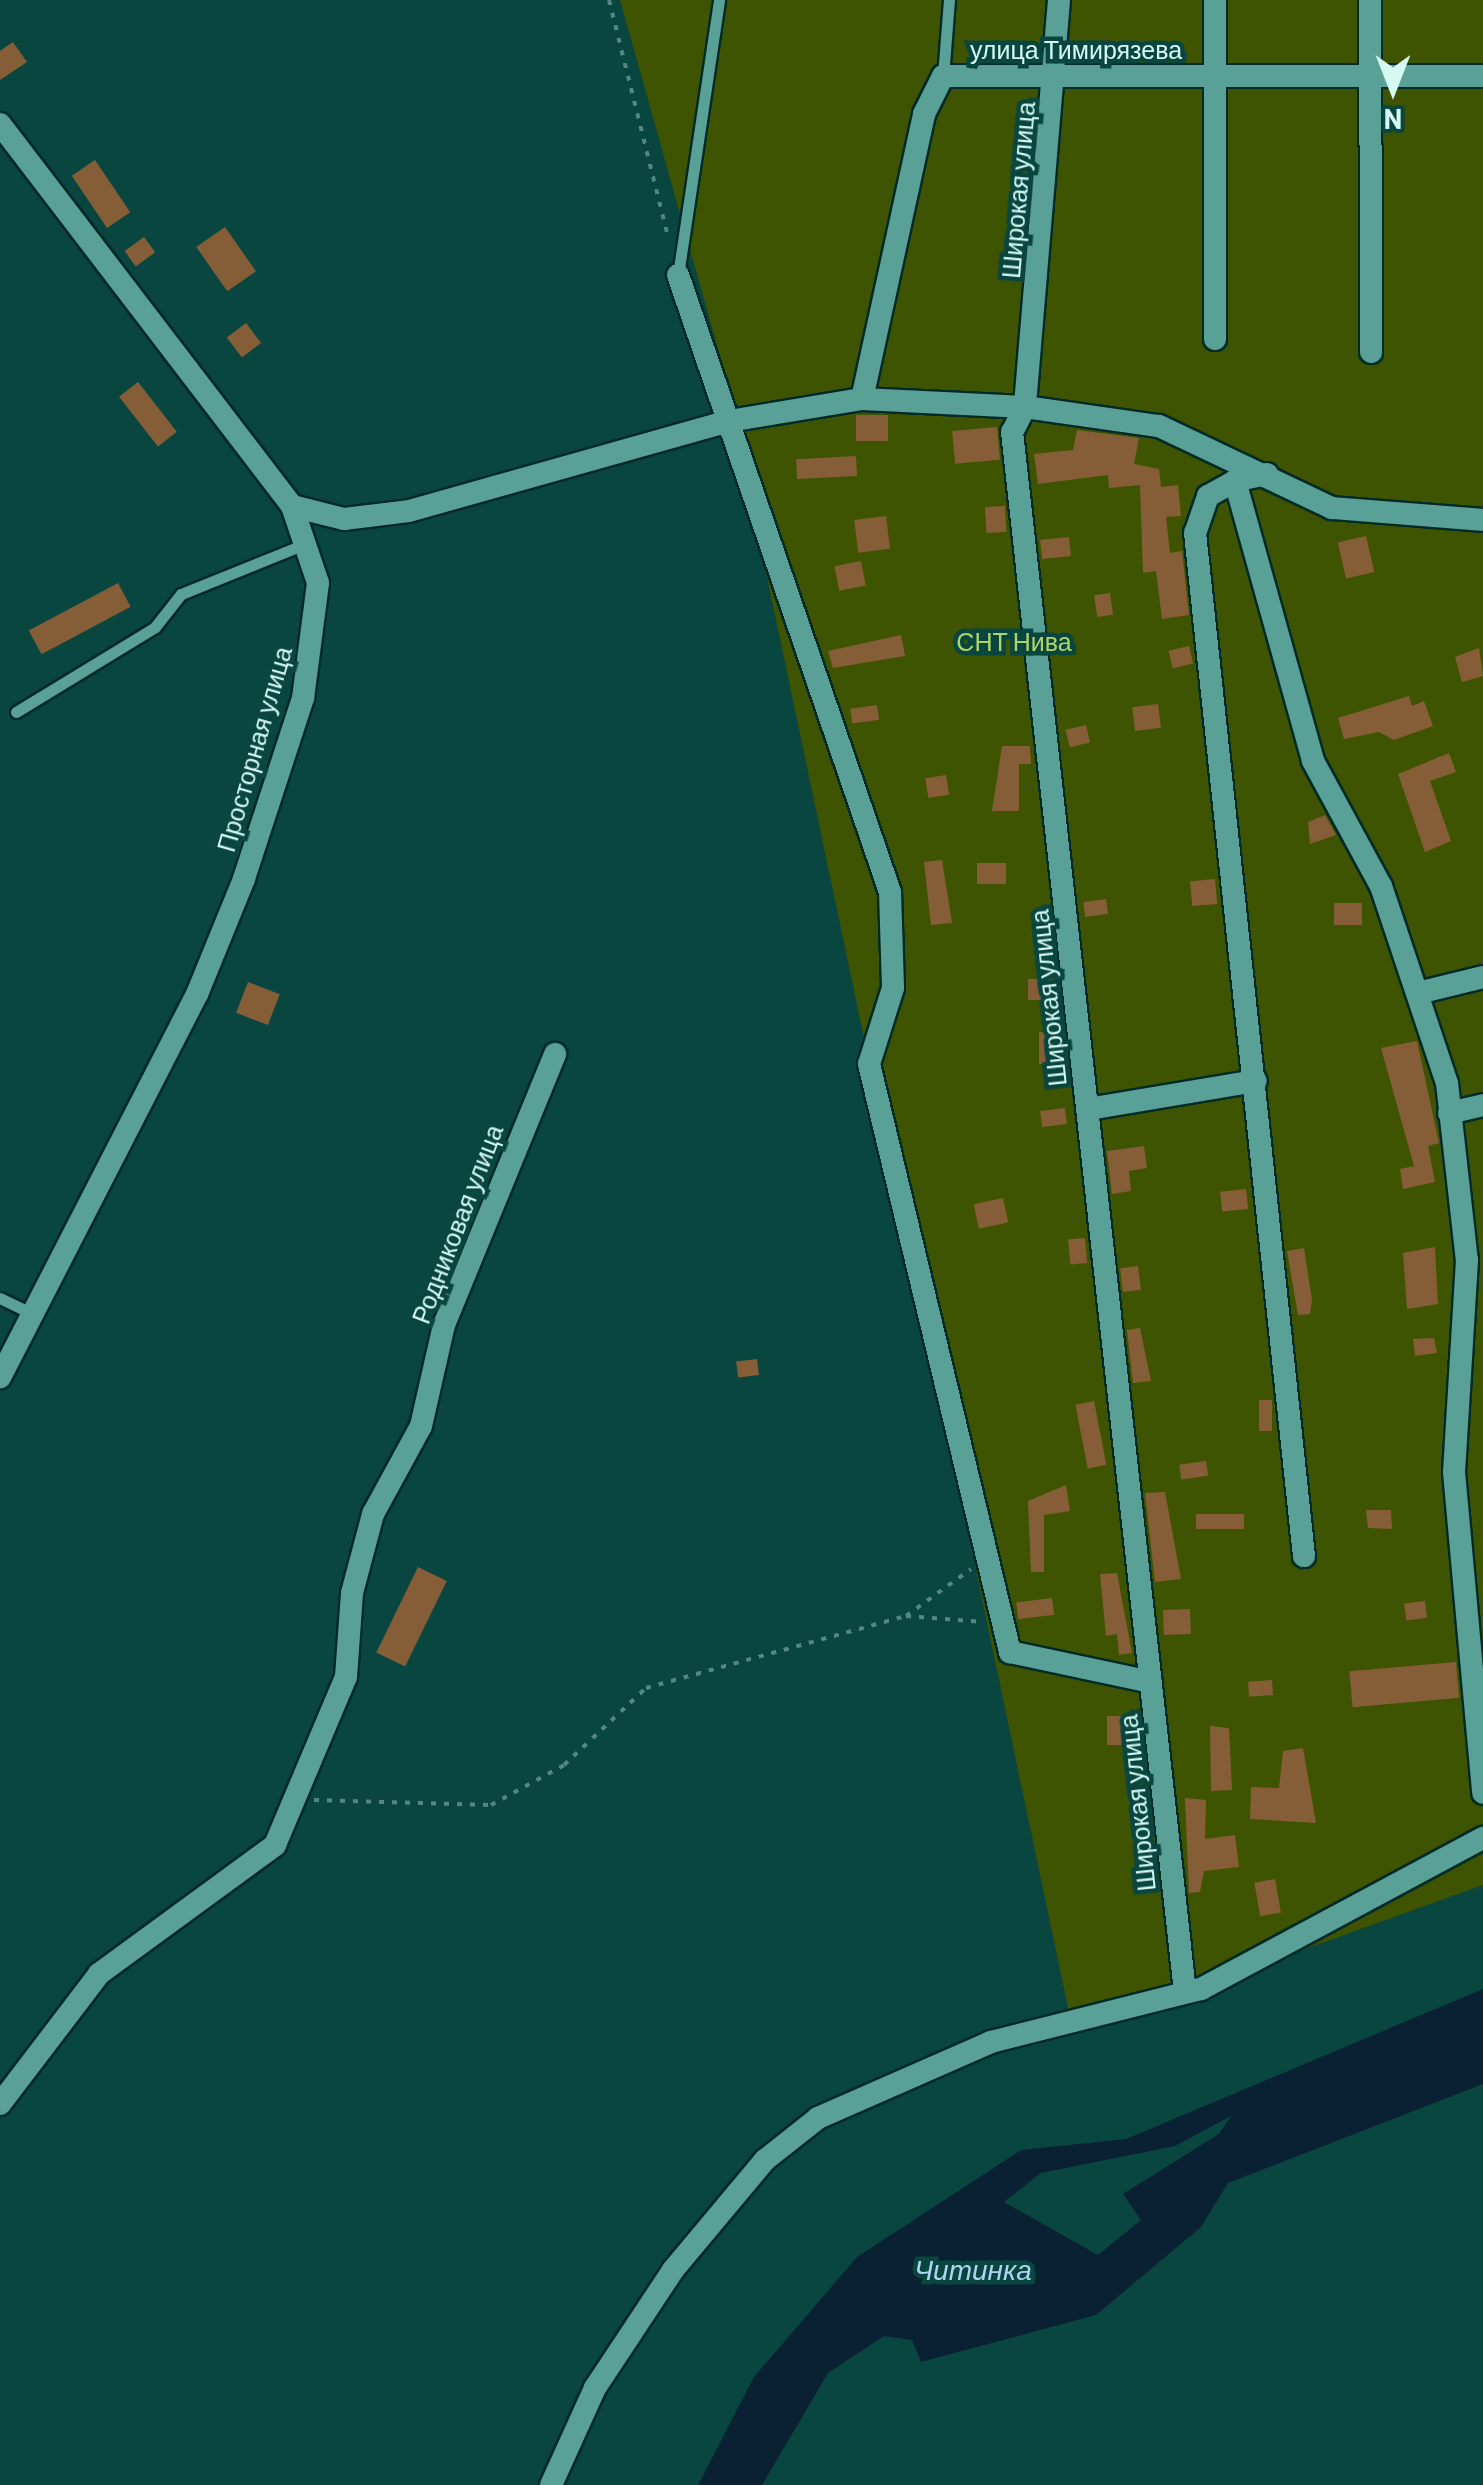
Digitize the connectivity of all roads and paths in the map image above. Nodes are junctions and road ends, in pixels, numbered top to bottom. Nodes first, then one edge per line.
1 (610, 0) edge
2 (719, 0) edge
3 (949, 0) edge
4 (1059, 0) edge
5 (1215, 0) edge
6 (1370, 0) edge
7 (1057, 75) junction
8 (944, 76) junction
9 (1483, 76) edge
10 (1216, 78) junction
11 (1371, 80) junction
12 (0, 124) edge
13 (669, 239) dead end
14 (678, 275) joint
15 (1215, 340) dead end
16 (1371, 352) dead end
17 (862, 399) junction
18 (1026, 407) junction
19 (728, 421) junction
20 (1267, 474) junction
21 (1235, 481) junction
22 (292, 506) junction
23 (1483, 520) edge
24 (309, 543) junction
25 (16, 712) dead end
26 (1483, 977) edge
27 (1422, 992) junction
28 (555, 1054) dead end
29 (1256, 1081) junction
30 (1483, 1105) edge
31 (1088, 1109) junction
32 (1449, 1112) junction
33 (0, 1298) edge
34 (35, 1314) junction
35 (1473, 1374) edge
36 (0, 1377) edge
37 (988, 1556) junction
38 (1304, 1556) dead end
39 (906, 1616) junction
40 (1004, 1624) junction
41 (1151, 1682) junction
42 (1479, 1692) edge
43 (1483, 1793) edge
44 (293, 1802) junction
45 (1483, 1838) edge
46 (1185, 1992) junction
47 (0, 2104) edge
48 (552, 2485) edge

1 - 13 path
2 - 14 lane
3 - 8 lane
4 - 7 street, Широкая улица
5 - 10 street
6 - 11 street
7 - 8 street, улица Тимирязева
7 - 10 street, улица Тимирязева
7 - 18 street, Широкая улица
8 - 17 street, улица Тимирязева
9 - 11 street, улица Тимирязева
10 - 11 street, улица Тимирязева
10 - 15 street
11 - 16 street
12 - 22 street, Просторная улица
14 - 19 street
17 - 18 street
17 - 19 street
18 - 20 street
18 - 31 street, Широкая улица
19 - 22 street
19 - 37 street
20 - 21 street
20 - 23 street
21 - 27 street
21 - 29 street
22 - 24 street, Просторная улица
24 - 25 lane
24 - 34 street, Просторная улица
26 - 27 street
27 - 32 street
28 - 44 street, Родниковая улица
29 - 31 street
29 - 38 street
30 - 32 street
31 - 41 street, Широкая улица
32 - 35 street
33 - 34 lane
34 - 36 street, Просторная улица
35 - 42 street
37 - 39 path
37 - 40 street
39 - 40 path
39 - 44 path
40 - 41 street
41 - 46 street, Широкая улица
42 - 43 street
44 - 47 street, Родниковая улица
45 - 46 street
46 - 48 street

